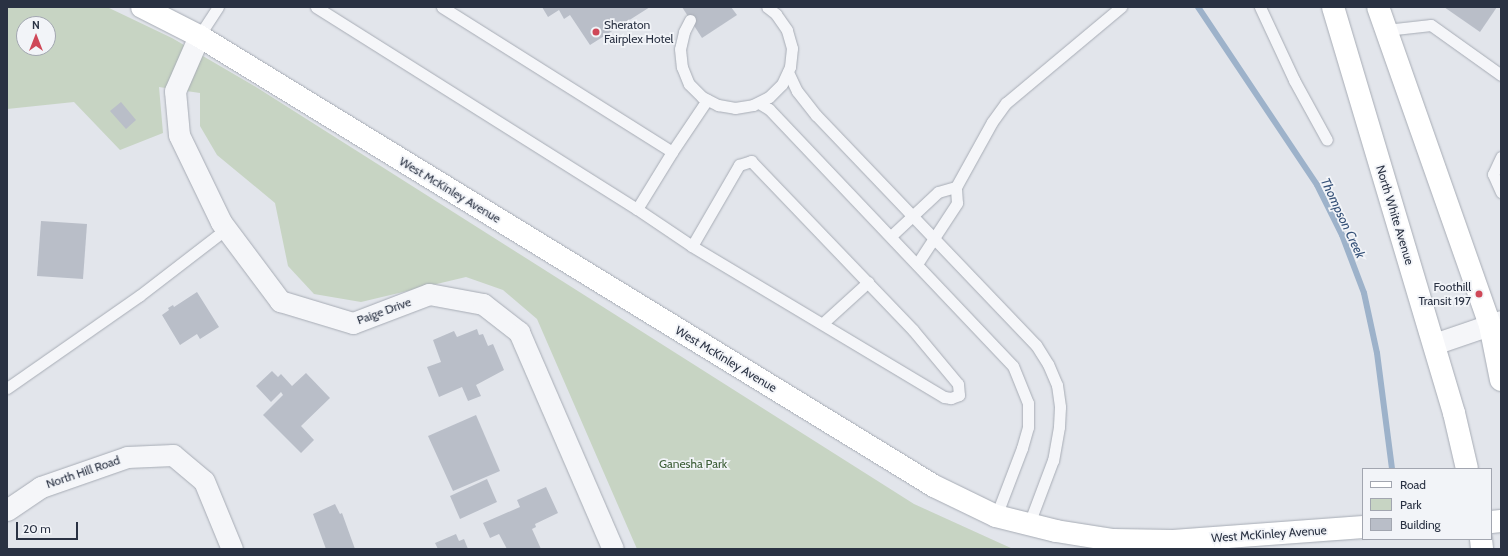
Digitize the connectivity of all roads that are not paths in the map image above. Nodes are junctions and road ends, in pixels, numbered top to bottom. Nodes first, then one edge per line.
1 (142, 7) edge
2 (218, 7) edge
3 (316, 7) edge
4 (442, 7) edge
5 (767, 7) edge
6 (1121, 7) edge
7 (1260, 7) edge
8 (1333, 7) edge
9 (1378, 7) edge
10 (690, 20) dead end
11 (1386, 30) junction
12 (199, 36) junction
13 (788, 72) junction
14 (1501, 75) edge
15 (708, 100) junction
16 (758, 103) junction
17 (1327, 140) dead end
18 (672, 152) junction
19 (1501, 157) edge
20 (956, 187) junction
21 (1501, 192) edge
22 (637, 209) junction
23 (912, 216) junction
24 (226, 229) junction
25 (891, 236) junction
26 (935, 239) junction
27 (692, 246) junction
28 (917, 264) junction
29 (868, 282) junction
30 (823, 323) junction
31 (1495, 323) edge
32 (1434, 344) junction
33 (1501, 380) edge
34 (7, 388) edge
35 (1467, 468) edge
36 (7, 510) edge
37 (996, 516) junction
38 (1029, 524) junction
39 (1362, 527) edge
40 (1173, 545) edge
41 (232, 549) edge
42 (612, 549) edge

1 - 12 main road, West McKinley Avenue
2 - 12 lane
3 - 22 lane
4 - 18 lane
5 - 13 lane
6 - 20 lane
7 - 17 lane
8 - 32 main road, North White Avenue
9 - 11 main road
10 - 15 lane
11 - 14 lane
11 - 31 main road
12 - 24 street, Paige Drive
12 - 37 main road, West McKinley Avenue
13 - 16 lane
13 - 23 lane
15 - 16 lane
15 - 18 lane
16 - 25 lane
18 - 22 lane
19 - 21 lane
20 - 23 lane
20 - 26 lane
22 - 27 lane
23 - 25 lane
23 - 26 lane
24 - 34 lane
24 - 42 street, Paige Drive
25 - 28 lane
26 - 28 lane
26 - 38 lane
27 - 29 lane
27 - 30 lane
28 - 37 lane
29 - 30 lane
29 - 30 lane
31 - 32 street
31 - 33 main road
32 - 35 main road, North White Avenue
36 - 41 street, North Hill Road
37 - 38 main road, West McKinley Avenue
38 - 40 main road, West McKinley Avenue
39 - 40 main road, West McKinley Avenue

